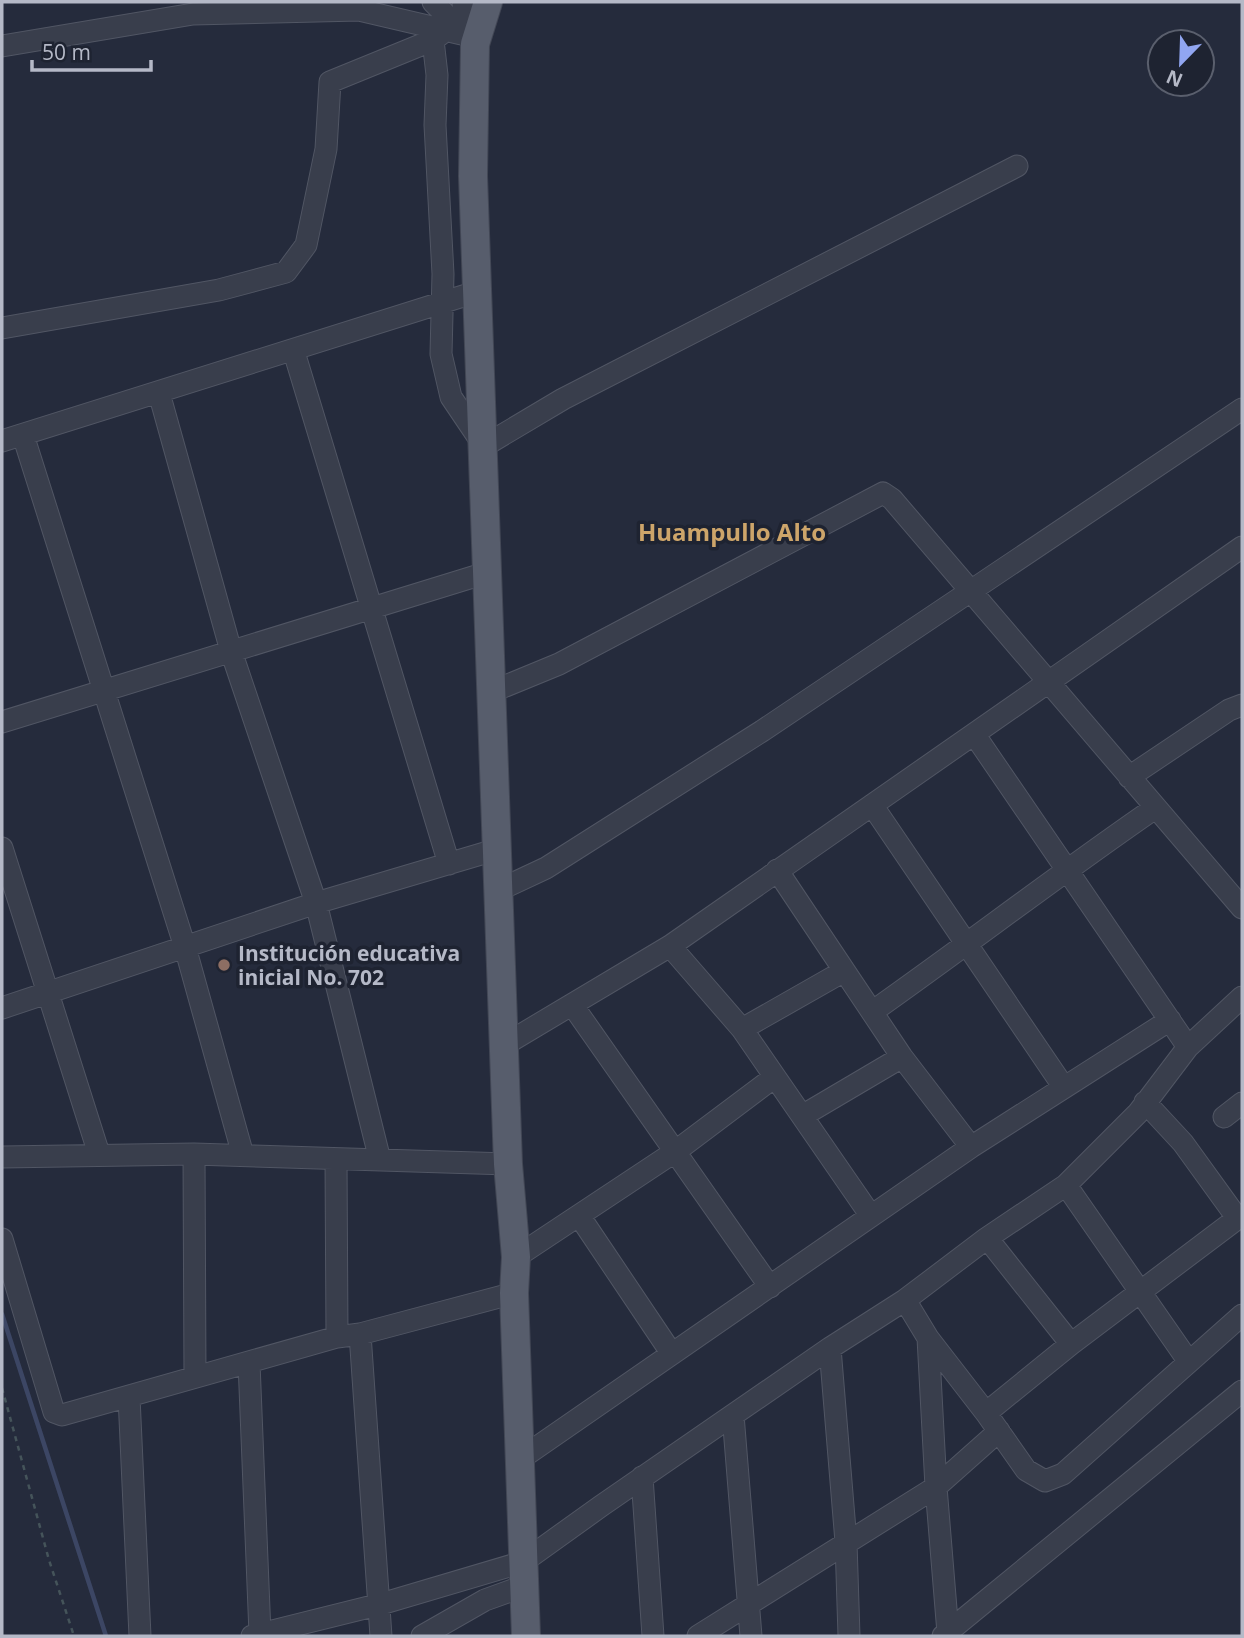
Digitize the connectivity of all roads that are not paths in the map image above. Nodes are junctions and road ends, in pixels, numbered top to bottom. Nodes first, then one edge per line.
1 (433, 2) edge
2 (463, 2) edge
3 (488, 2) edge
4 (189, 8) edge
5 (439, 36) junction
6 (471, 40) junction
7 (2, 46) edge
8 (1017, 166) dead end
9 (479, 291) junction
10 (440, 304) junction
11 (2, 328) edge
12 (294, 352) junction
13 (159, 393) junction
14 (1242, 409) edge
15 (23, 435) junction
16 (2, 441) edge
17 (484, 446) junction
18 (1239, 558) edge
19 (489, 572) junction
20 (971, 591) junction
21 (372, 608) junction
22 (231, 651) junction
23 (1048, 683) junction
24 (101, 690) junction
25 (491, 692) junction
26 (1242, 705) edge
27 (2, 722) edge
28 (974, 734) junction
29 (1129, 777) junction
30 (872, 805) junction
31 (1155, 808) junction
32 (2, 848) edge
33 (498, 849) junction
34 (449, 864) junction
35 (1066, 869) junction
36 (777, 870) junction
37 (499, 890) junction
38 (316, 903) junction
39 (1242, 908) edge
40 (670, 946) junction
41 (967, 946) junction
42 (185, 947) junction
43 (844, 971) junction
44 (47, 993) junction
45 (1242, 997) edge
46 (573, 1006) junction
47 (2, 1008) edge
48 (872, 1012) junction
49 (1170, 1020) junction
50 (742, 1029) junction
51 (504, 1045) junction
52 (1188, 1047) junction
53 (902, 1057) junction
54 (773, 1078) junction
55 (1063, 1086) junction
56 (1145, 1102) junction
57 (1242, 1103) edge
58 (802, 1116) junction
59 (1224, 1117) dead end
60 (971, 1147) junction
61 (676, 1151) junction
62 (99, 1154) junction
63 (194, 1154) junction
64 (243, 1155) junction
65 (2, 1157) edge
66 (336, 1159) junction
67 (380, 1160) junction
68 (508, 1164) junction
69 (1066, 1185) junction
70 (871, 1216) junction
71 (580, 1217) junction
72 (1238, 1224) edge
73 (987, 1238) junction
74 (2, 1239) edge
75 (516, 1257) junction
76 (770, 1287) junction
77 (514, 1293) junction
78 (1142, 1293) junction
79 (905, 1300) junction
80 (1242, 1315) edge
81 (360, 1334) junction
82 (337, 1337) junction
83 (928, 1338) junction
84 (1071, 1344) junction
85 (830, 1348) junction
86 (672, 1354) junction
87 (1189, 1362) junction
88 (249, 1363) junction
89 (195, 1377) junction
90 (1242, 1391) edge
91 (129, 1397) junction
92 (986, 1413) junction
93 (733, 1415) junction
94 (999, 1431) junction
95 (520, 1459) junction
96 (642, 1477) junction
97 (936, 1487) junction
98 (846, 1542) junction
99 (524, 1574) junction
100 (750, 1603) junction
101 (381, 1604) junction
102 (946, 1634) edge
103 (256, 1635) edge
104 (140, 1636) edge
105 (381, 1636) edge
106 (422, 1636) edge
107 (526, 1636) edge
108 (653, 1636) edge
109 (698, 1636) edge
110 (751, 1636) edge
111 (849, 1636) edge

1 - 6 street
2 - 6 street
3 - 6 main road
4 - 5 street
4 - 7 street
5 - 6 street
5 - 10 street
5 - 11 street
6 - 9 main road
8 - 17 street
9 - 10 street
9 - 17 main road
10 - 12 street
10 - 17 street
12 - 13 street
12 - 21 street
13 - 15 street
13 - 22 street
14 - 20 street
15 - 16 street
15 - 24 street
17 - 19 main road
18 - 23 street
19 - 21 street
19 - 25 main road
20 - 23 street
20 - 25 street
20 - 37 street
21 - 22 street
21 - 34 street
22 - 24 street
22 - 38 street
23 - 28 street
23 - 29 street
24 - 27 street
24 - 42 street
25 - 33 main road
26 - 29 street
28 - 30 street
28 - 35 street
29 - 31 street
30 - 36 street
30 - 41 street
31 - 35 street
31 - 39 street
32 - 44 street
33 - 34 street
33 - 37 main road
34 - 38 street
35 - 41 street
35 - 49 street
36 - 40 street
36 - 43 street
37 - 51 main road
38 - 42 street
38 - 67 street
40 - 46 street
40 - 50 street
41 - 48 street
41 - 55 street
42 - 44 street
42 - 64 street
43 - 48 street
43 - 50 street
44 - 47 street
44 - 62 street
45 - 52 street
46 - 51 street
46 - 61 street
48 - 53 street
49 - 52 street
49 - 55 street
50 - 54 street
51 - 68 main road
52 - 56 street
53 - 58 street
53 - 60 street
54 - 58 street
54 - 61 street
55 - 60 street
56 - 69 street
56 - 72 street
57 - 59 street
58 - 70 street
60 - 70 street
61 - 71 street
61 - 76 street
62 - 63 street
62 - 65 street
63 - 64 street
63 - 89 street
64 - 66 street
66 - 67 street
66 - 82 street
67 - 68 street
68 - 75 main road
69 - 73 street
69 - 78 street
70 - 76 street
71 - 75 street
71 - 86 street
72 - 78 street
73 - 79 street
73 - 84 street
74 - 91 street
75 - 77 main road
76 - 86 street
77 - 81 street
77 - 95 main road
78 - 84 street
78 - 87 street
79 - 83 street
79 - 85 street
80 - 87 street
81 - 82 street
81 - 101 street
82 - 88 street
83 - 92 street
83 - 97 street
84 - 92 street
85 - 93 street
85 - 98 street
86 - 95 street
87 - 94 street
88 - 89 street
88 - 103 street
89 - 91 street
90 - 102 street
91 - 104 street
92 - 94 street
93 - 96 street
93 - 100 street
94 - 97 street
95 - 99 main road
96 - 99 street
96 - 108 street
97 - 98 street
97 - 102 street
98 - 100 street
98 - 111 street
99 - 101 street
99 - 106 street
99 - 107 main road
100 - 109 street
100 - 110 street
101 - 103 street
101 - 105 street

